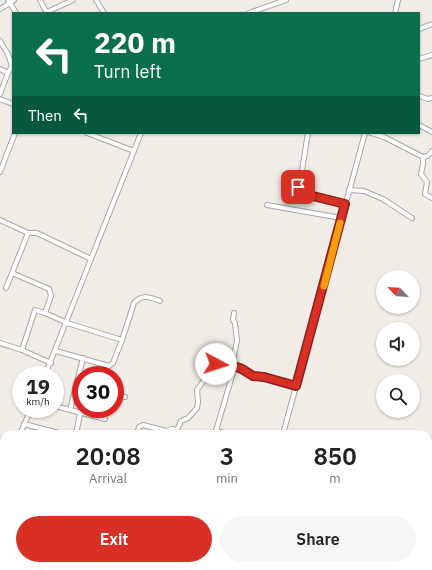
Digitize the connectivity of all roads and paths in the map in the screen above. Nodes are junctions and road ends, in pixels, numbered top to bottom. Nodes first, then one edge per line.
1 (14, 0) edge
2 (40, 0) edge
3 (73, 0) edge
4 (96, 0) edge
5 (270, 0) edge
6 (286, 0) edge
7 (398, 0) edge
8 (9, 1) edge
9 (273, 5) junction
10 (0, 9) edge
11 (259, 11) edge
12 (15, 12) edge
13 (46, 12) edge
14 (49, 12) edge
15 (103, 12) edge
16 (395, 12) edge
17 (432, 24) edge
18 (420, 29) edge
19 (0, 41) edge
20 (12, 52) edge
21 (8, 54) junction
22 (432, 55) edge
23 (420, 59) edge
24 (0, 69) edge
25 (8, 73) junction
26 (0, 94) edge
27 (420, 96) edge
28 (432, 98) edge
29 (0, 99) edge
30 (12, 104) edge
31 (420, 126) edge
32 (432, 132) edge
33 (15, 134) edge
34 (90, 134) edge
35 (141, 134) edge
36 (308, 134) edge
37 (365, 134) edge
38 (375, 134) edge
39 (134, 151) junction
40 (432, 151) edge
41 (423, 156) junction
42 (0, 172) edge
43 (349, 190) junction
44 (432, 198) edge
45 (345, 204) junction
46 (266, 205) dead end
47 (341, 218) junction
48 (412, 218) dead end
49 (1, 220) edge
50 (0, 226) edge
51 (28, 233) junction
52 (91, 259) junction
53 (12, 273) junction
54 (6, 288) dead end
55 (160, 301) dead end
56 (45, 313) junction
57 (234, 313) dead end
58 (67, 323) junction
59 (122, 340) junction
60 (0, 343) edge
61 (22, 350) junction
62 (56, 351) junction
63 (83, 358) junction
64 (51, 363) junction
65 (234, 365) junction
66 (50, 366) edge
67 (82, 366) edge
68 (296, 386) junction
69 (72, 404) edge
70 (64, 408) edge
71 (70, 410) joint
72 (27, 418) edge
73 (79, 418) edge
74 (99, 418) edge
75 (105, 420) dead end
76 (24, 424) junction
77 (22, 430) edge
78 (47, 430) edge
79 (77, 430) edge
80 (138, 430) edge
81 (159, 430) edge
82 (179, 430) edge
83 (217, 430) edge
84 (284, 430) edge

1 - 8 street
2 - 13 street
3 - 14 street
4 - 15 street
5 - 9 street
6 - 9 street
7 - 16 street
8 - 10 street
8 - 12 street
9 - 11 street
17 - 18 street
19 - 21 street
20 - 21 street
21 - 25 street
22 - 23 street
24 - 25 street
25 - 26 street
27 - 28 street
29 - 30 street
31 - 32 street
33 - 42 street
34 - 39 street
35 - 39 street
36 - 45 street
37 - 43 street
38 - 41 street
39 - 52 street
40 - 41 street
41 - 44 street
43 - 45 street
43 - 48 street
45 - 47 street
46 - 47 street
47 - 68 street
49 - 50 street
49 - 51 street
51 - 52 street
51 - 53 street
52 - 58 street
53 - 54 street
53 - 56 street
55 - 59 street
56 - 58 street
56 - 61 street
57 - 65 street
58 - 59 street
58 - 62 street
59 - 63 street
60 - 61 street
61 - 64 street
62 - 63 street
62 - 64 street
63 - 67 street
64 - 66 street
65 - 68 street
65 - 82 street
65 - 83 street
68 - 84 street
69 - 71 street
70 - 71 street
72 - 76 street
73 - 79 street
74 - 75 street
76 - 77 street
76 - 78 street
80 - 81 street

